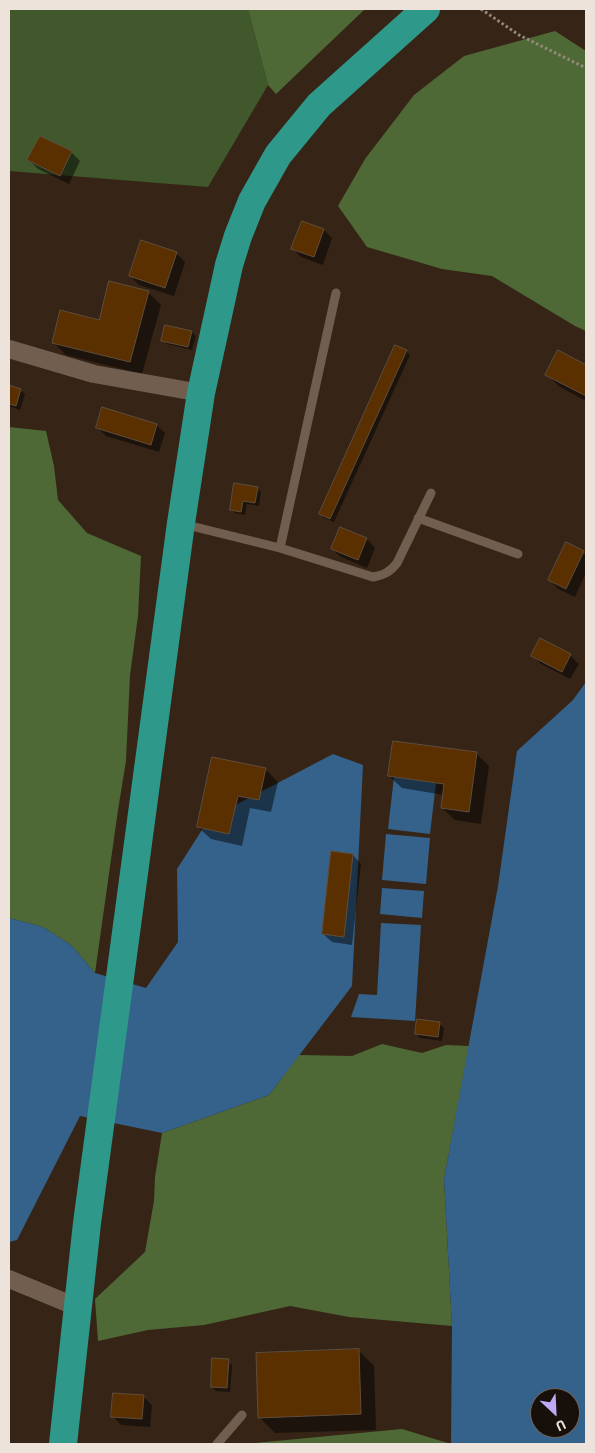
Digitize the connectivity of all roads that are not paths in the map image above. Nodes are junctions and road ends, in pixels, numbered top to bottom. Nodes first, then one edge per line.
1 (426, 9) edge
2 (336, 293) dead end
3 (9, 349) edge
4 (200, 393) junction
5 (431, 493) dead end
6 (418, 518) junction
7 (181, 523) junction
8 (280, 548) junction
9 (518, 554) dead end
10 (9, 1279) edge
11 (77, 1306) junction
12 (242, 1415) dead end
13 (63, 1444) edge
14 (217, 1444) edge

1 - 4 highway
2 - 8 lane
3 - 4 street
4 - 7 highway
5 - 6 lane
6 - 8 lane
6 - 9 lane
7 - 8 lane
7 - 11 highway
10 - 11 street
11 - 13 highway
12 - 14 lane

